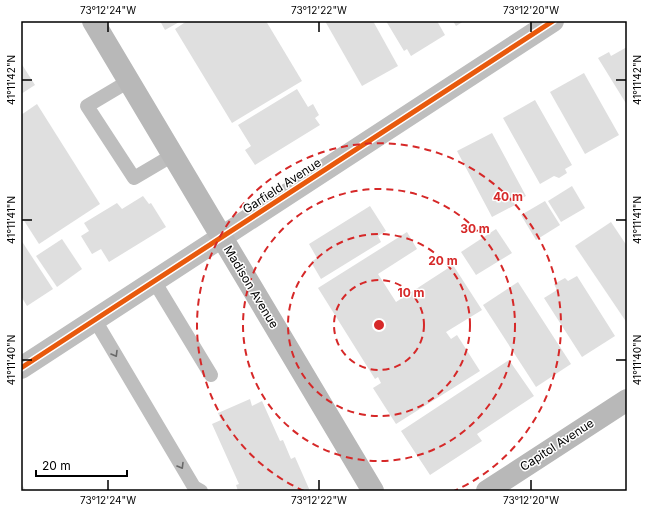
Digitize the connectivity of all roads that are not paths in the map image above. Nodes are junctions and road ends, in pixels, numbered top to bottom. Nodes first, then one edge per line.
1 (93, 21) edge
2 (553, 21) edge
3 (129, 81) junction
4 (173, 155) junction
5 (222, 237) junction
6 (154, 282) junction
7 (95, 320) junction
8 (21, 368) edge
9 (212, 375) dead end
10 (627, 400) edge
11 (196, 490) edge
12 (373, 491) edge
13 (487, 491) edge

1 - 3 main road, Madison Avenue
2 - 5 street, Garfield Avenue
3 - 4 main road, Madison Avenue
3 - 4 lane
4 - 5 main road, Madison Avenue
5 - 6 street, Garfield Avenue
5 - 12 main road, Madison Avenue
6 - 7 street, Garfield Avenue
6 - 9 lane
7 - 8 street, Garfield Avenue
7 -> 11 lane
10 - 13 main road, Capitol Avenue

